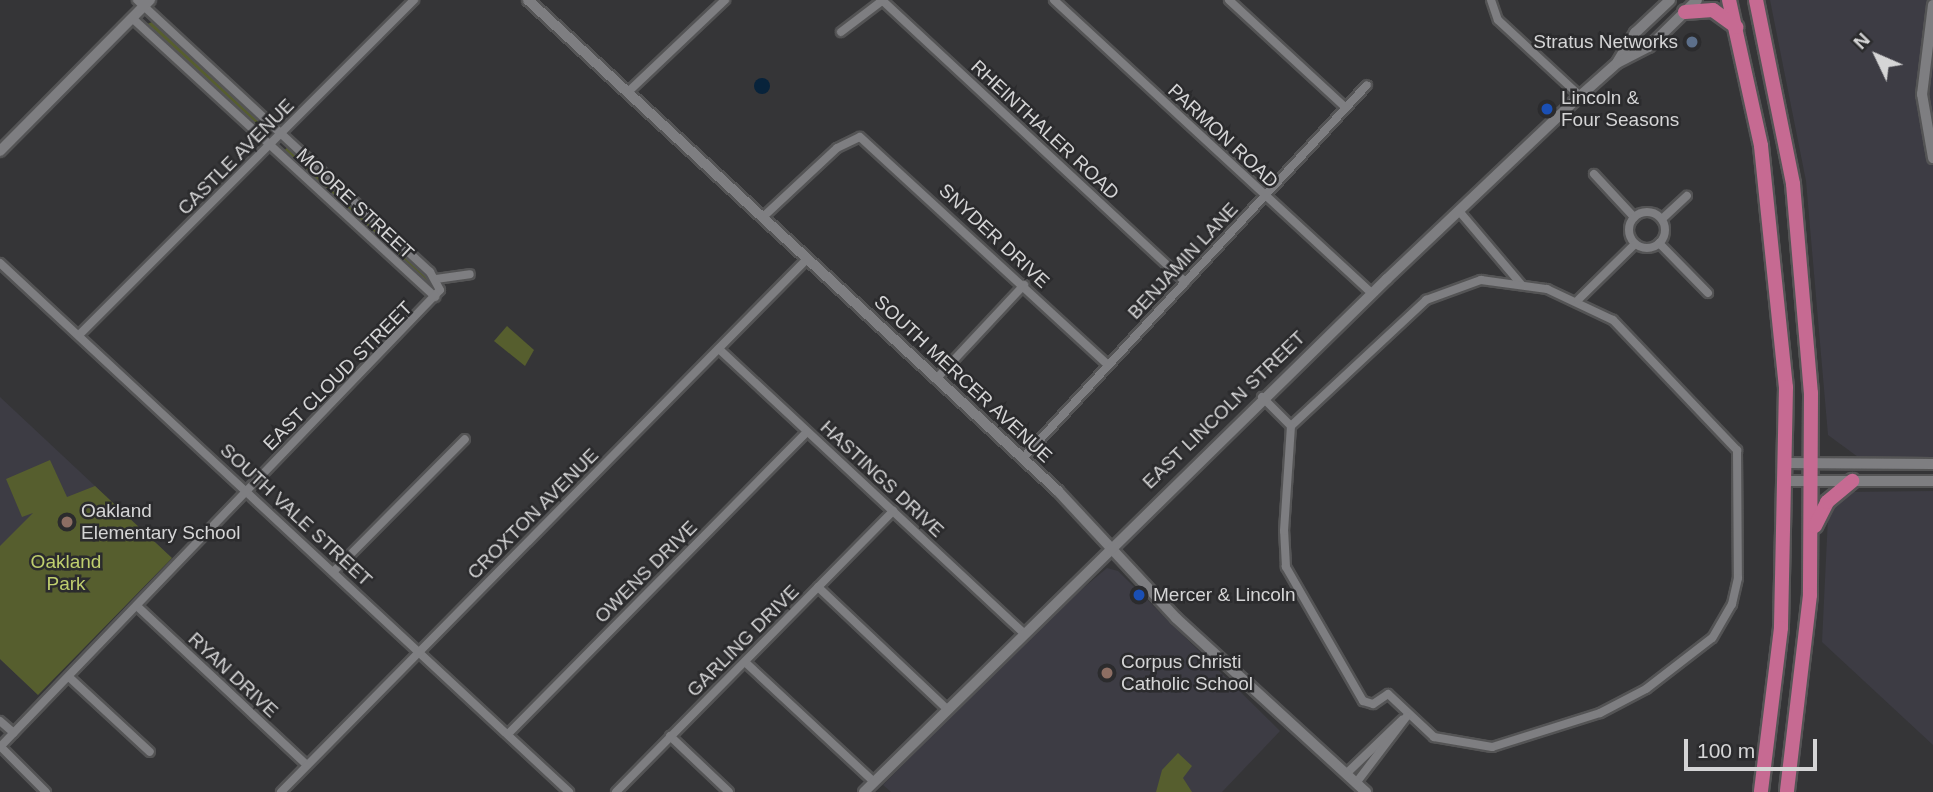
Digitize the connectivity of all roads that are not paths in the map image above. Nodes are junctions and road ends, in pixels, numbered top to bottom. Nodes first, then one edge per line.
1 (414, 0) edge
2 (528, 0) edge
3 (725, 0) edge
4 (883, 0) edge
5 (1054, 0) edge
6 (1229, 0) edge
7 (1491, 0) edge
8 (1670, 0) edge
9 (1697, 0) edge
10 (1729, 0) edge
11 (143, 2) edge
12 (1757, 2) edge
13 (1933, 5) edge
14 (1685, 12) junction
15 (132, 19) junction
16 (1736, 27) junction
17 (841, 32) dead end
18 (1617, 64) junction
19 (1367, 85) dead end
20 (628, 92) junction
21 (1580, 96) junction
22 (1346, 108) junction
23 (281, 133) junction
24 (268, 145) junction
25 (0, 151) edge
26 (1933, 158) edge
27 (1594, 174) dead end
28 (1264, 196) junction
29 (1687, 196) dead end
30 (1459, 211) junction
31 (1634, 216) junction
32 (763, 217) junction
33 (1662, 219) junction
34 (1659, 243) junction
35 (1635, 244) junction
36 (807, 258) junction
37 (0, 263) edge
38 (471, 274) dead end
39 (436, 279) junction
40 (1185, 282) junction
41 (1521, 284) junction
42 (1024, 285) junction
43 (1371, 293) junction
44 (1708, 293) dead end
45 (435, 297) junction
46 (1578, 300) junction
47 (79, 335) junction
48 (719, 349) junction
49 (1108, 365) junction
50 (936, 379) junction
51 (1262, 397) junction
52 (1291, 426) junction
53 (807, 432) junction
54 (465, 439) dead end
55 (1023, 458) junction
56 (1787, 463) junction
57 (1813, 463) junction
58 (1933, 464) edge
59 (1813, 480) junction
60 (1788, 481) junction
61 (1852, 481) junction
62 (1933, 481) edge
63 (247, 491) junction
64 (893, 511) junction
65 (1812, 530) junction
66 (1109, 545) junction
67 (333, 572) junction
68 (818, 587) junction
69 (138, 607) junction
70 (1023, 632) junction
71 (419, 652) junction
72 (745, 662) junction
73 (69, 677) junction
74 (947, 709) junction
75 (1408, 716) junction
76 (0, 721) edge
77 (13, 733) junction
78 (508, 734) junction
79 (670, 736) junction
80 (0, 747) edge
81 (150, 752) dead end
82 (307, 765) junction
83 (1346, 774) junction
84 (874, 782) junction
85 (1356, 783) junction
86 (46, 792) edge
87 (281, 792) edge
88 (569, 792) edge
89 (616, 792) edge
90 (729, 792) edge
91 (864, 792) edge
92 (1366, 792) edge
93 (1761, 792) edge
94 (1787, 792) edge

1 - 23 street, CASTLE AVENUE
2 - 20 main road, SOUTH MERCER AVENUE
3 - 20 street
4 - 17 street
4 - 40 street, RHEINTHALER ROAD
5 - 28 street, PARMON ROAD
6 - 22 street
7 - 21 street
8 - 18 main road, EAST LINCOLN STREET
9 - 14 main road, EAST LINCOLN STREET
10 - 16 highway
11 - 15 main road
11 - 23 street, MOORE STREET
12 - 57 highway
13 - 26 main road
14 - 16 highway
14 - 18 main road, EAST LINCOLN STREET
15 - 24 street, MOORE STREET
15 - 25 main road
16 - 56 highway
18 - 21 main road, EAST LINCOLN STREET
19 - 22 street, BENJAMIN LANE
20 - 32 main road, SOUTH MERCER AVENUE
21 - 30 main road, EAST LINCOLN STREET
22 - 28 street, BENJAMIN LANE
23 - 24 street, CASTLE AVENUE
23 - 39 street, MOORE STREET
24 - 45 street, MOORE STREET
24 - 47 street, CASTLE AVENUE
27 - 31 street
28 - 40 street, BENJAMIN LANE
28 - 43 street, PARMON ROAD
29 - 33 street
30 - 41 street
30 - 43 main road, EAST LINCOLN STREET
31 - 33 street
31 - 35 street
32 - 36 main road, SOUTH MERCER AVENUE
32 - 42 street, SNYDER DRIVE
33 - 34 street
34 - 35 street
34 - 44 street
35 - 46 street
36 - 48 street, CROXTON AVENUE
36 - 50 main road, SOUTH MERCER AVENUE
37 - 47 street, SOUTH VALE STREET
38 - 39 street
39 - 45 street, EAST CLOUD STREET
40 - 49 street, BENJAMIN LANE
41 - 46 street
41 - 52 street
42 - 49 street, SNYDER DRIVE
42 - 50 street
43 - 51 main road, EAST LINCOLN STREET
45 - 63 street, EAST CLOUD STREET
46 - 75 street
47 - 63 street, SOUTH VALE STREET
48 - 53 street, HASTINGS DRIVE
48 - 71 street, CROXTON AVENUE
49 - 55 street, BENJAMIN LANE
50 - 55 main road, SOUTH MERCER AVENUE
51 - 52 street
51 - 66 main road, EAST LINCOLN STREET
52 - 75 street
53 - 64 street, HASTINGS DRIVE
53 - 78 street, OWENS DRIVE
54 - 67 street
55 - 66 main road, SOUTH MERCER AVENUE
56 - 57 main road
56 - 60 highway
57 - 58 main road
57 - 59 highway
59 - 60 main road
59 - 61 main road
59 - 65 highway
60 - 93 highway
61 - 62 main road
61 - 65 highway
63 - 67 street, SOUTH VALE STREET
63 - 69 street, EAST CLOUD STREET
64 - 68 street, GARLING DRIVE
64 - 70 street, HASTINGS DRIVE
65 - 94 highway
66 - 70 main road, EAST LINCOLN STREET
66 - 83 main road, SOUTH MERCER AVENUE
67 - 71 street, SOUTH VALE STREET
68 - 72 street, GARLING DRIVE
68 - 74 street
69 - 73 street, EAST CLOUD STREET
69 - 82 street, RYAN DRIVE
70 - 74 main road, EAST LINCOLN STREET
71 - 78 street, SOUTH VALE STREET
71 - 82 street, CROXTON AVENUE
72 - 79 street, GARLING DRIVE
72 - 84 street
73 - 77 street, EAST CLOUD STREET
73 - 81 street
74 - 84 main road, EAST LINCOLN STREET
75 - 83 street
75 - 85 street
76 - 77 street
77 - 80 street, EAST CLOUD STREET
78 - 88 street, SOUTH VALE STREET
79 - 89 street, GARLING DRIVE
79 - 90 street
80 - 86 street
82 - 87 street, CROXTON AVENUE
83 - 85 main road, SOUTH MERCER AVENUE
84 - 91 main road, EAST LINCOLN STREET
85 - 92 main road, SOUTH MERCER AVENUE

